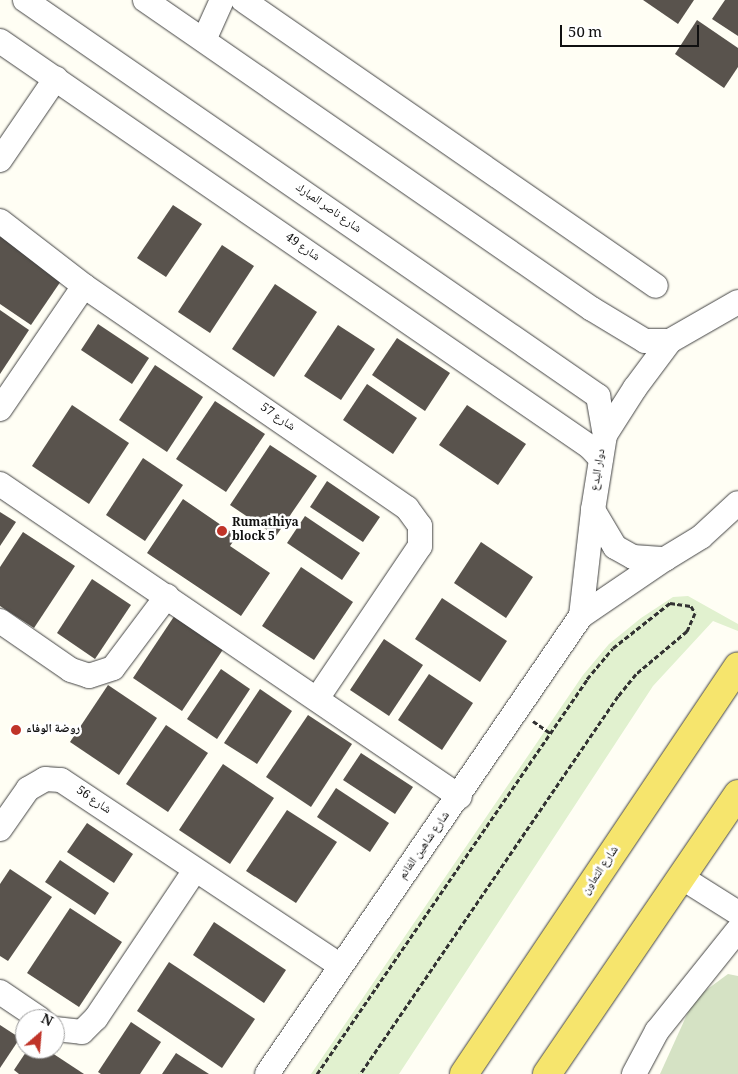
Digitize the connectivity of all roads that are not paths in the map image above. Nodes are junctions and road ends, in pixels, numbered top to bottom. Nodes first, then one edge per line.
1 (25, 0) edge
2 (144, 0) edge
3 (222, 0) edge
4 (243, 0) edge
5 (204, 40) junction
6 (0, 41) edge
7 (56, 78) junction
8 (0, 160) edge
9 (0, 221) edge
10 (84, 286) junction
11 (656, 286) dead end
12 (733, 303) edge
13 (670, 340) junction
14 (0, 410) edge
15 (605, 435) junction
16 (601, 459) junction
17 (0, 484) edge
18 (738, 503) edge
19 (593, 510) junction
20 (665, 559) junction
21 (167, 596) junction
22 (582, 616) junction
23 (0, 621) edge
24 (738, 667) edge
25 (318, 697) junction
26 (738, 794) edge
27 (460, 797) junction
28 (0, 829) edge
29 (195, 870) junction
30 (681, 877) junction
31 (738, 912) edge
32 (738, 930) edge
33 (341, 966) junction
34 (0, 992) edge
35 (25, 1009) edge
36 (65, 1033) edge
37 (267, 1074) edge
38 (464, 1074) edge
39 (547, 1074) edge
40 (634, 1074) edge

1 - 15 street, شارع ناصر المبارك
2 - 5 street
3 - 5 street
4 - 11 street
5 - 13 street
6 - 7 street, شارع 49
7 - 8 street
7 - 16 street, شارع 49
9 - 10 street, شارع 57
10 - 14 street
10 - 25 street, شارع 57
12 - 13 street, دوار البدع
13 - 15 street, دوار البدع
15 - 16 street, دوار البدع
16 - 19 street, دوار البدع
17 - 21 street
18 - 20 street
19 - 20 street
19 - 22 street, شارع شاهين الغانم
20 - 22 street, شارع شاهين الغانم
21 - 23 street
21 - 25 street
22 - 27 street, شارع شاهين الغانم
24 - 38 main road, شارع التعاون
25 - 27 street
26 - 30 main road
27 - 33 street, شارع شاهين الغانم
28 - 29 street, شارع 56
29 - 33 street, شارع 56
29 - 36 street
30 - 31 street
30 - 39 main road
32 - 40 street
33 - 37 street, شارع شاهين الغانم
34 - 35 street

